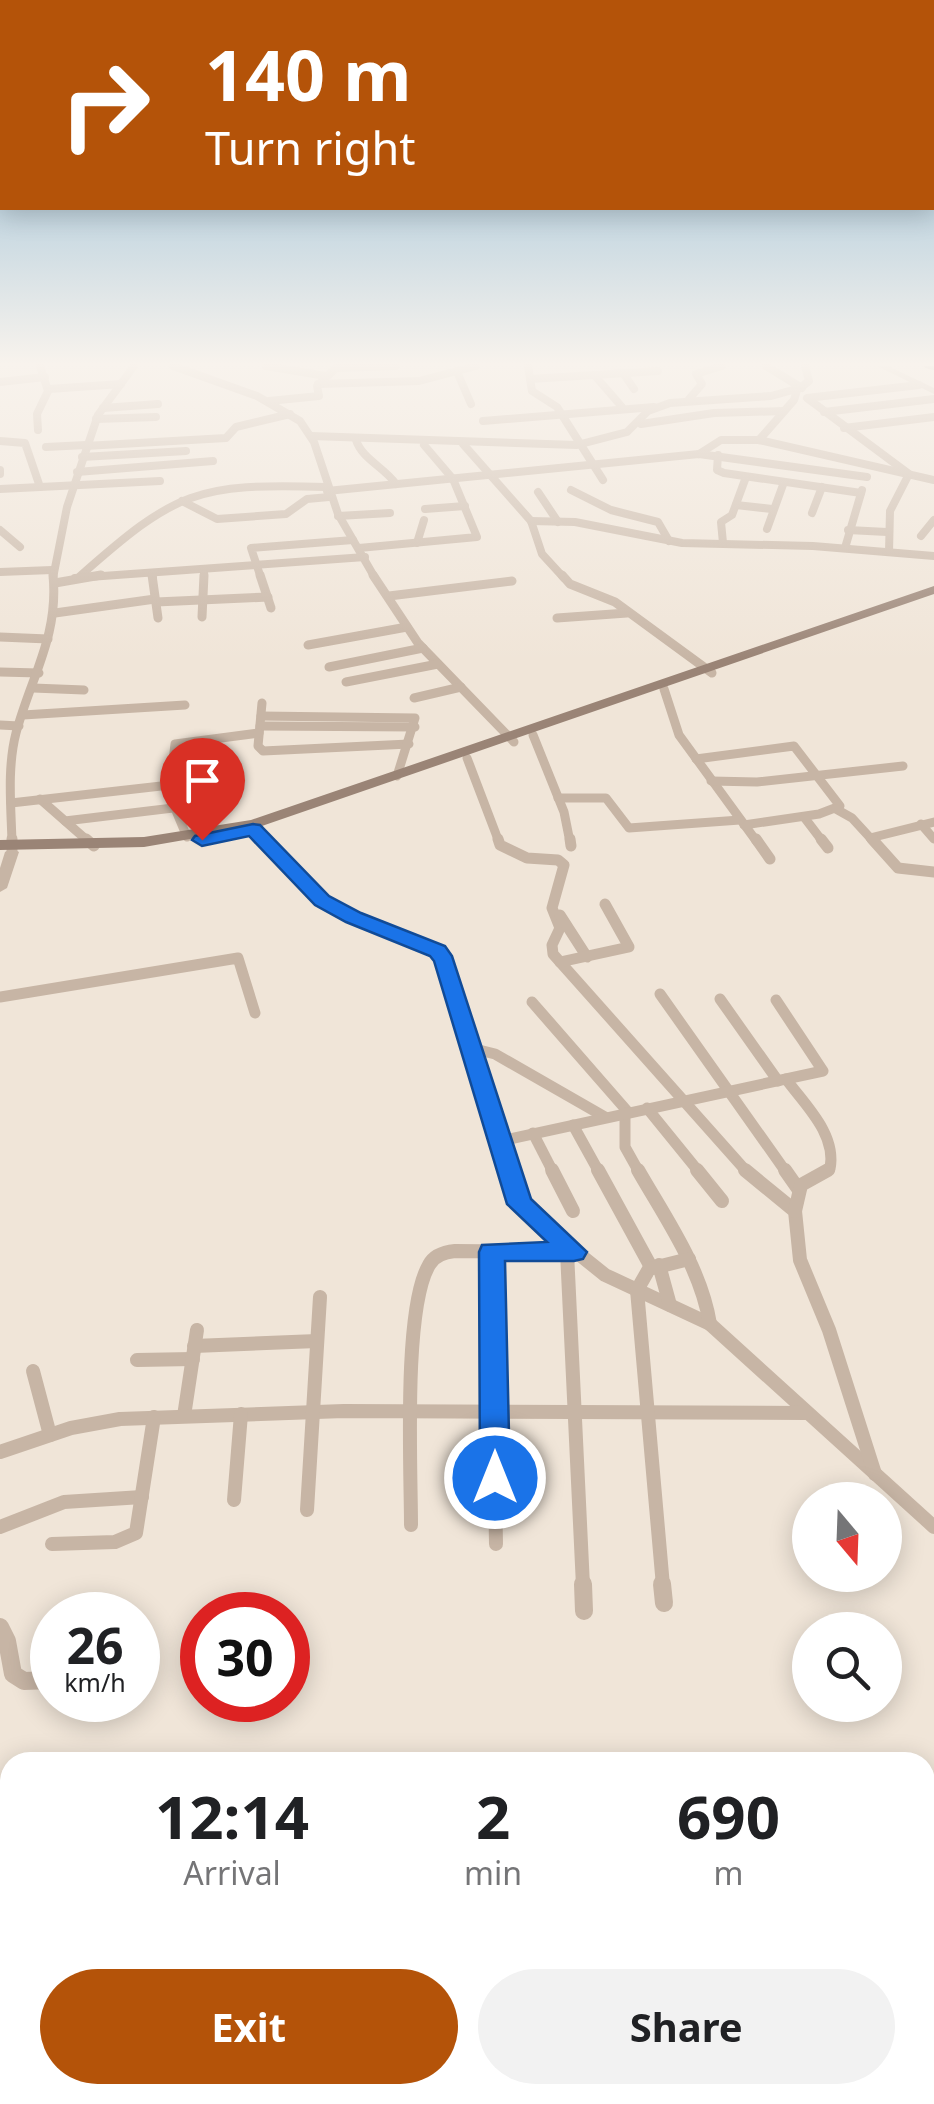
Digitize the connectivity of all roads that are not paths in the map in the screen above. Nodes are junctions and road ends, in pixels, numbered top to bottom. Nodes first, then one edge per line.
1 (32, 464) edge
2 (80, 464) edge
3 (166, 464) edge
4 (319, 464) edge
5 (379, 464) edge
6 (441, 464) edge
7 (484, 464) edge
8 (590, 464) edge
9 (592, 464) edge
10 (718, 464) edge
11 (776, 464) edge
12 (862, 464) edge
13 (895, 464) edge
14 (874, 468) junction
15 (933, 469) edge
16 (78, 472) junction
17 (494, 474) junction
18 (909, 474) junction
19 (746, 476) junction
20 (868, 477) junction
21 (920, 477) junction
22 (453, 478) junction
23 (603, 480) dead end
24 (934, 480) edge
25 (160, 481) dead end
26 (784, 482) junction
27 (396, 484) junction
28 (74, 486) junction
29 (40, 487) junction
30 (822, 487) junction
31 (0, 490) edge
32 (571, 490) dead end
33 (327, 492) junction
34 (538, 492) dead end
35 (862, 493) junction
36 (182, 501) junction
37 (736, 505) junction
38 (465, 506) junction
39 (425, 509) dead end
40 (772, 509) junction
41 (390, 513) dead end
42 (812, 514) dead end
43 (338, 516) junction
44 (424, 520) dead end
45 (934, 520) edge
46 (531, 521) junction
47 (558, 522) junction
48 (767, 529) dead end
49 (0, 530) edge
50 (848, 530) junction
51 (886, 532) junction
52 (921, 536) dead end
53 (668, 541) junction
54 (722, 543) junction
55 (356, 544) junction
56 (417, 544) junction
57 (20, 547) dead end
58 (846, 548) junction
59 (888, 552) junction
60 (934, 556) edge
61 (366, 558) junction
62 (258, 567) junction
63 (52, 570) junction
64 (204, 571) junction
65 (0, 572) edge
66 (152, 574) junction
67 (79, 577) junction
68 (512, 581) dead end
69 (55, 582) junction
70 (934, 593) edge
71 (388, 596) junction
72 (268, 597) junction
73 (156, 600) junction
74 (203, 600) junction
75 (271, 608) dead end
76 (55, 613) junction
77 (627, 613) junction
78 (202, 617) dead end
79 (158, 618) dead end
80 (557, 618) dead end
81 (408, 627) junction
82 (0, 636) edge
83 (48, 638) junction
84 (308, 644) dead end
85 (423, 648) junction
86 (438, 664) junction
87 (329, 667) dead end
88 (708, 671) junction
89 (0, 672) edge
90 (39, 672) junction
91 (346, 682) dead end
92 (460, 687) junction
93 (33, 688) junction
94 (664, 689) junction
95 (84, 690) dead end
96 (414, 698) dead end
97 (262, 703) dead end
98 (185, 705) dead end
99 (21, 720) junction
100 (0, 724) edge
101 (260, 725) junction
102 (533, 735) junction
103 (512, 740) junction
104 (409, 744) junction
105 (467, 758) junction
106 (0, 759) edge
107 (696, 759) junction
108 (12, 760) junction
109 (903, 766) dead end
110 (5, 776) edge
111 (398, 776) junction
112 (819, 776) junction
113 (711, 781) junction
114 (170, 785) junction
115 (558, 798) junction
116 (40, 799) junction
117 (11, 803) junction
118 (173, 808) junction
119 (836, 809) junction
120 (804, 817) junction
121 (65, 820) junction
122 (934, 822) edge
123 (742, 823) junction
124 (922, 824) junction
125 (253, 830) junction
126 (187, 837) junction
127 (870, 838) junction
128 (934, 839) edge
129 (94, 846) junction
130 (571, 846) dead end
131 (828, 848) dead end
132 (6, 849) edge
133 (770, 859) dead end
134 (934, 872) edge
135 (0, 888) edge
136 (552, 904) junction
137 (605, 904) dead end
138 (587, 957) junction
139 (560, 962) junction
140 (660, 994) dead end
141 (0, 997) edge
142 (720, 999) dead end
143 (776, 1000) dead end
144 (532, 1002) dead end
145 (254, 1013) dead end
146 (474, 1049) junction
147 (782, 1080) junction
148 (731, 1091) junction
149 (683, 1100) junction
150 (647, 1108) junction
151 (626, 1112) junction
152 (605, 1117) junction
153 (573, 1124) junction
154 (534, 1133) junction
155 (500, 1141) junction
156 (799, 1190) junction
157 (722, 1201) dead end
158 (573, 1211) dead end
159 (795, 1211) junction
160 (492, 1252) junction
161 (570, 1252) junction
162 (689, 1259) junction
163 (655, 1266) junction
164 (637, 1290) junction
165 (320, 1297) dead end
166 (670, 1304) junction
167 (710, 1324) junction
168 (197, 1330) dead end
169 (318, 1341) junction
170 (194, 1352) junction
171 (137, 1360) dead end
172 (33, 1371) dead end
173 (313, 1412) junction
174 (413, 1412) junction
175 (494, 1412) junction
176 (572, 1412) junction
177 (647, 1412) junction
178 (242, 1414) junction
179 (806, 1414) junction
180 (184, 1416) junction
181 (154, 1417) junction
182 (50, 1436) junction
183 (0, 1452) edge
184 (876, 1478) junction
185 (142, 1497) junction
186 (234, 1500) dead end
187 (308, 1510) dead end
188 (411, 1525) dead end
189 (934, 1527) edge
190 (0, 1528) edge
191 (52, 1544) dead end
192 (496, 1544) dead end
193 (664, 1602) dead end
194 (584, 1612) dead end
195 (0, 1627) edge
196 (30, 1681) edge

1 - 29 street
2 - 16 street
3 - 16 street
4 - 33 street
5 - 27 street
6 - 22 street
7 - 17 street
8 - 17 street
9 - 23 street
10 - 19 street
11 - 20 street
12 - 14 street
13 - 18 street
14 - 18 street
14 - 20 street
15 - 21 street
16 - 28 street
17 - 22 street
17 - 46 street
18 - 21 street
18 - 51 street
19 - 26 street
19 - 37 street
20 - 35 street
21 - 24 street
22 - 27 street
22 - 38 street
25 - 28 street
26 - 30 street
26 - 40 street
27 - 33 street
28 - 29 street
28 - 63 street
29 - 31 street
30 - 35 street
30 - 42 street
32 - 53 street
33 - 36 street
33 - 36 street
33 - 43 street
34 - 47 street
35 - 50 street
36 - 67 street
37 - 40 street
37 - 54 street
38 - 39 street
38 - 56 street
40 - 48 street
41 - 43 street
43 - 55 street
44 - 56 street
45 - 52 street
46 - 47 street
46 - 77 street
47 - 53 street
49 - 57 street
50 - 51 street
50 - 58 street
51 - 59 street
53 - 54 street
54 - 58 street
55 - 56 street
55 - 61 street
55 - 62 street
58 - 59 street
59 - 60 street
61 - 62 street
61 - 71 street
62 - 64 street
62 - 72 street
63 - 65 street
63 - 69 street
64 - 66 street
64 - 74 street
66 - 67 street
66 - 73 street
67 - 69 street
68 - 71 street
69 - 76 street
70 - 88 main road
71 - 81 street
72 - 74 street
72 - 75 street
73 - 74 street
73 - 76 street
73 - 79 street
74 - 78 street
76 - 83 street
77 - 80 street
77 - 88 street
81 - 84 street
81 - 85 street
82 - 83 street
83 - 90 street
85 - 86 street
85 - 87 street
86 - 91 street
86 - 92 street
88 - 94 main road
88 - 103 main road
89 - 90 street
90 - 93 street
92 - 96 street
92 - 103 street
93 - 95 street
93 - 99 street
94 - 102 main road
94 - 107 street
97 - 101 street
98 - 99 street
99 - 100 street
99 - 108 street
101 - 104 street
101 - 104 street
101 - 114 street
102 - 103 main road
102 - 115 street
103 - 105 main road
103 - 111 main road
104 - 111 street
105 - 125 main road
105 - 136 street
106 - 108 street
107 - 112 street
107 - 113 street
108 - 110 street
109 - 112 street
110 - 117 street
111 - 126 main road
112 - 113 street
112 - 119 street
113 - 123 street
114 - 116 street
114 - 118 street
115 - 123 street
115 - 130 street
116 - 117 street
116 - 121 street
117 - 132 street
118 - 121 street
118 - 126 street
119 - 120 street
119 - 127 street
120 - 123 street
120 - 131 street
121 - 129 street
122 - 124 street
123 - 133 street
124 - 127 street
124 - 128 street
125 - 132 main road
125 - 146 street
126 - 129 main road
127 - 134 street
129 - 132 main road
132 - 135 street
136 - 138 street
136 - 139 street
137 - 138 street
138 - 139 street
139 - 149 street
140 - 148 street
141 - 145 street
142 - 147 street
143 - 147 street
144 - 151 street
146 - 152 street
146 - 155 street
147 - 148 street
147 - 156 street
148 - 149 street
148 - 156 street
149 - 150 street
149 - 159 street
150 - 151 street
150 - 157 street
151 - 152 street
151 - 162 street
152 - 153 street
153 - 154 street
153 - 163 street
154 - 155 street
154 - 158 street
155 - 161 street
156 - 159 street
159 - 184 street
160 - 161 street
160 - 174 street
160 - 175 street
161 - 164 street
161 - 176 street
162 - 163 street
162 - 167 street
163 - 164 street
163 - 166 street
164 - 166 street
164 - 177 street
165 - 169 street
166 - 167 street
167 - 179 street
168 - 170 street
169 - 170 street
169 - 173 street
170 - 171 street
170 - 180 street
172 - 182 street
173 - 174 street
173 - 178 street
173 - 187 street
174 - 175 street
174 - 188 street
175 - 176 street
175 - 192 street
176 - 177 street
176 - 194 street
177 - 179 street
177 - 193 street
178 - 180 street
178 - 186 street
179 - 184 street
180 - 181 street
181 - 182 street
181 - 185 street
182 - 183 street
184 - 189 street
185 - 190 street
185 - 191 street
195 - 196 street

